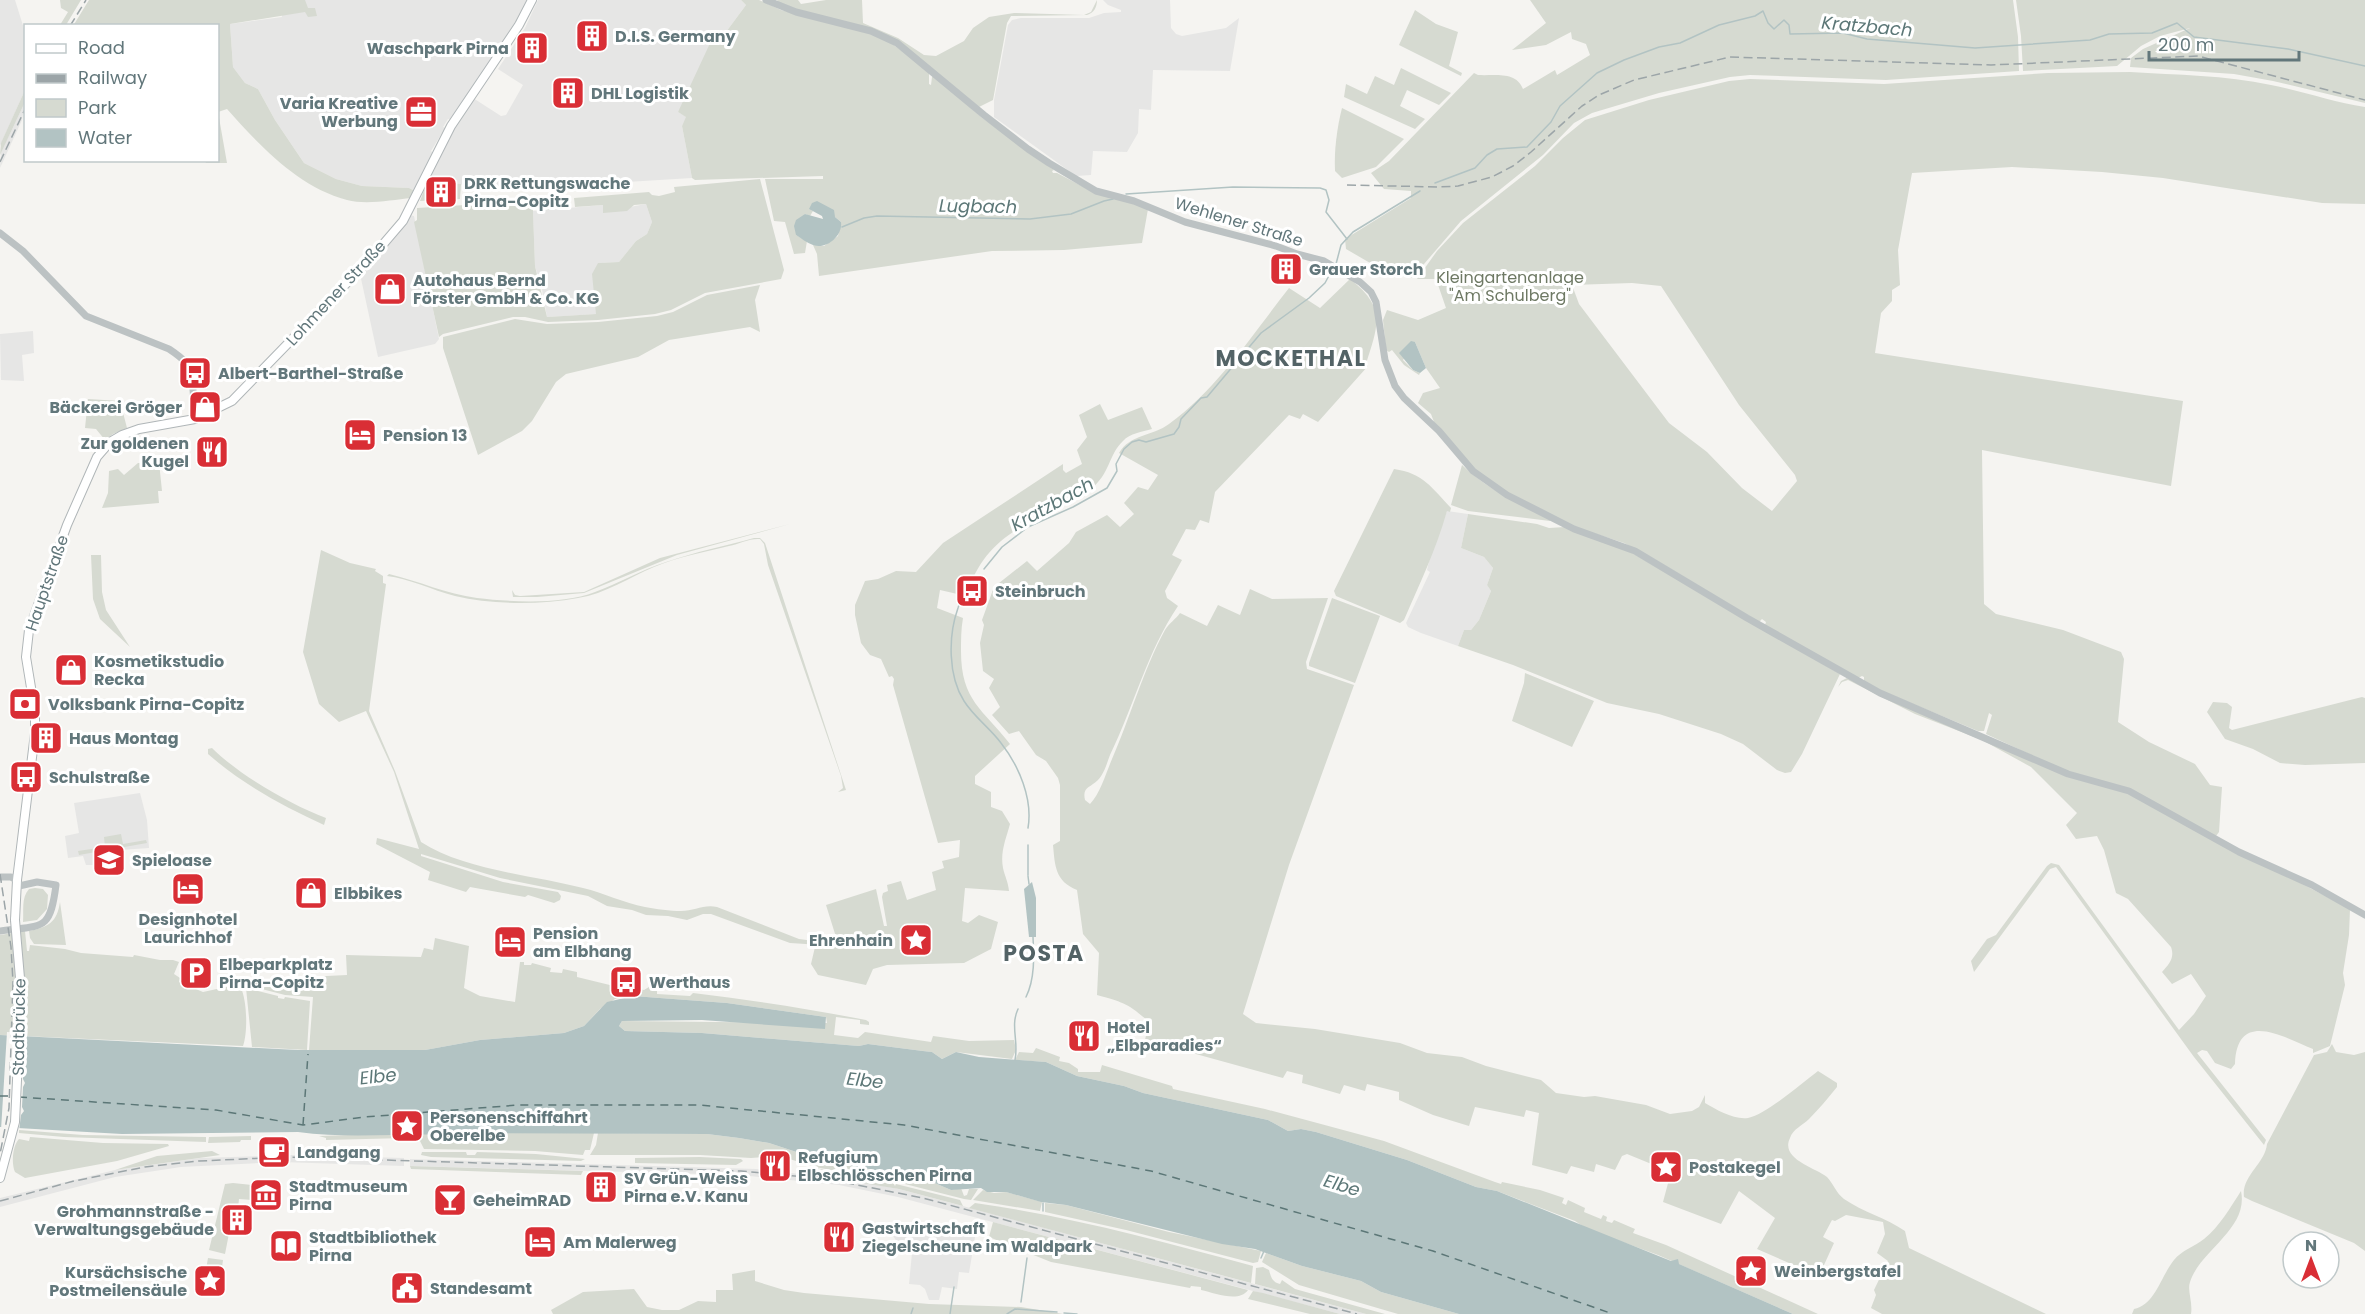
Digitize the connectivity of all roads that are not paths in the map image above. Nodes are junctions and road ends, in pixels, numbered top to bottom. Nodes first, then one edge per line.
1 (532, 0) edge
2 (766, 0) edge
3 (0, 233) edge
4 (195, 418) junction
5 (74, 508) joint
6 (0, 877) edge
7 (19, 880) junction
8 (16, 900) joint
9 (2365, 915) edge
10 (0, 931) edge
11 (0, 1178) edge

1 - 4 main road, Lohmener Straße
2 - 9 street, Wehlener Straße
3 - 4 street
4 - 5 main road, Lohmener Straße
5 - 7 main road, Hauptstraße
6 - 7 street
7 - 8 main road, Hauptstraße
7 - 10 street
8 - 11 main road, Stadtbrücke, bridge

